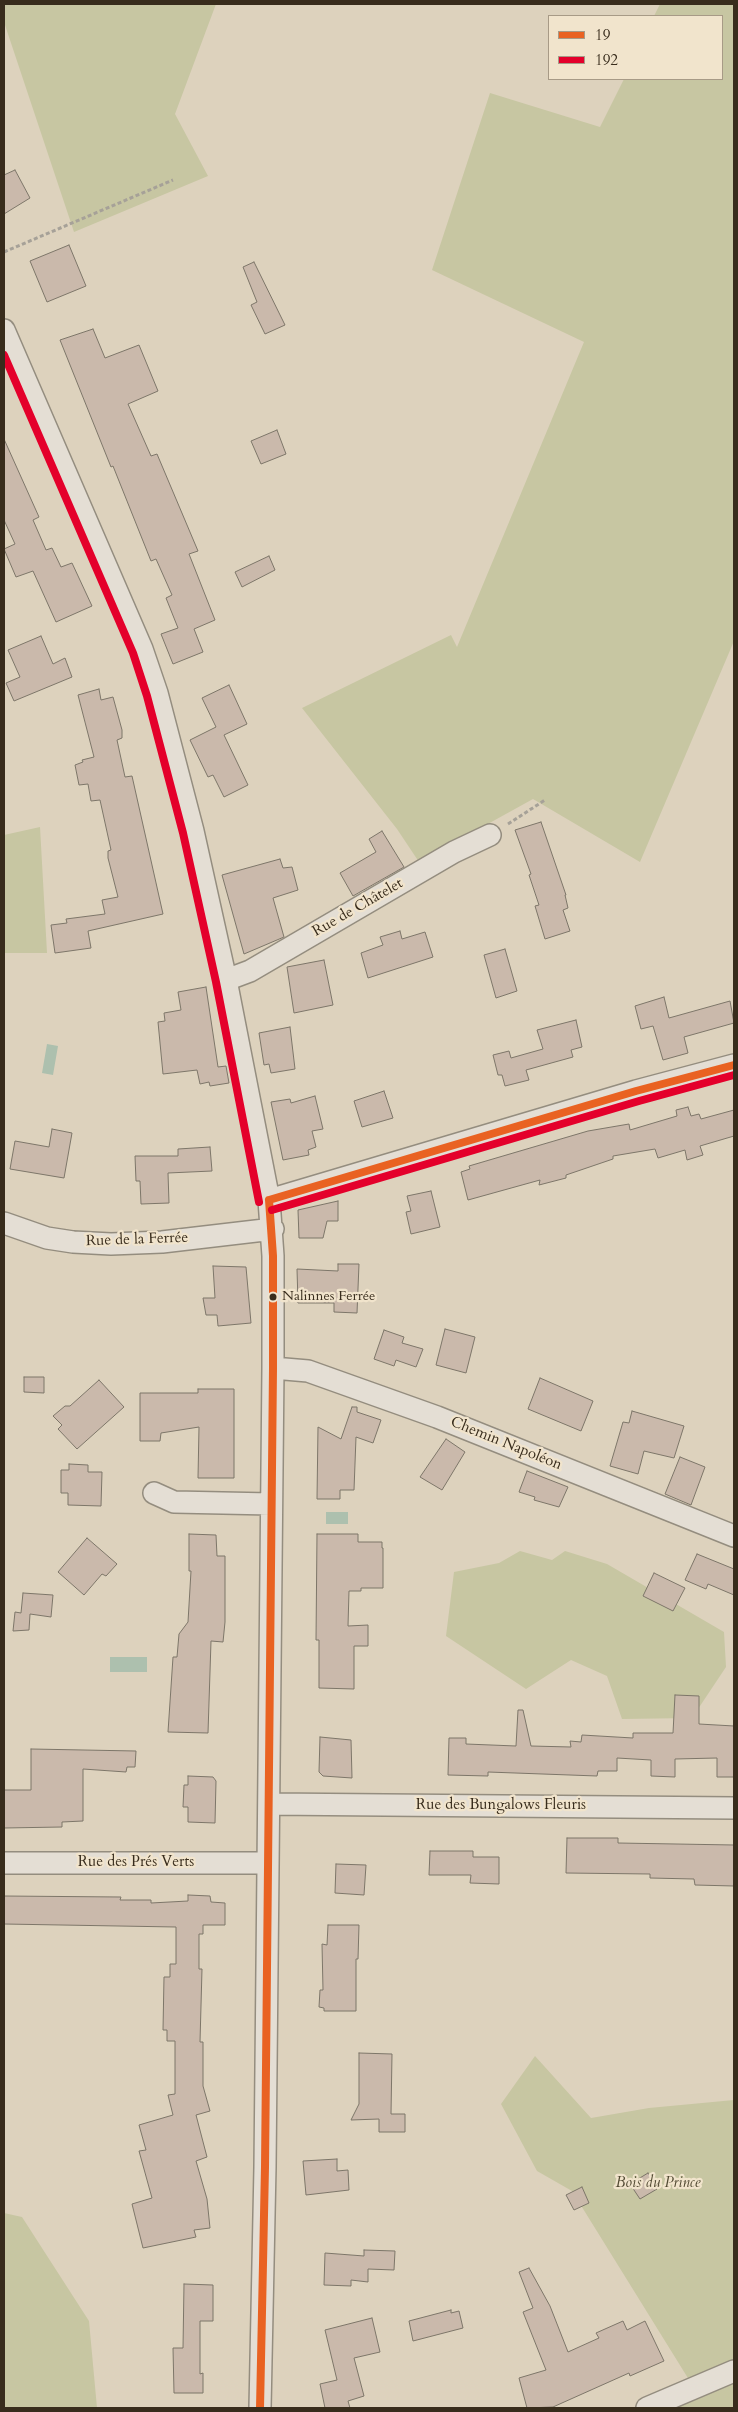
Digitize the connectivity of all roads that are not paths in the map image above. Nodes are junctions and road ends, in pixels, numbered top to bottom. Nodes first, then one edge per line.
1 (4, 330) edge
2 (490, 835) road end
3 (226, 980) junction
4 (734, 1065) edge
5 (269, 1200) junction
6 (4, 1224) edge
7 (272, 1229) junction
8 (273, 1368) junction
9 (154, 1493) dead end
10 (271, 1504) junction
11 (734, 1536) edge
12 (269, 1804) junction
13 (734, 1808) edge
14 (4, 1863) edge
15 (268, 1863) junction
16 (734, 2370) edge
17 (260, 2408) edge
18 (647, 2408) edge

1 - 3 street
2 - 3 street, Rue de Châtelet
3 - 5 street
4 - 5 street
5 - 7 street
6 - 7 street, Rue de la Ferrée
7 - 8 street
8 - 10 street
8 - 11 street, Chemin Napoléon
9 - 10 street
10 - 12 street
12 - 13 street, Rue des Bungalows Fleuris
12 - 15 street
14 - 15 street, Rue des Prés Verts
15 - 17 street
16 - 18 street

